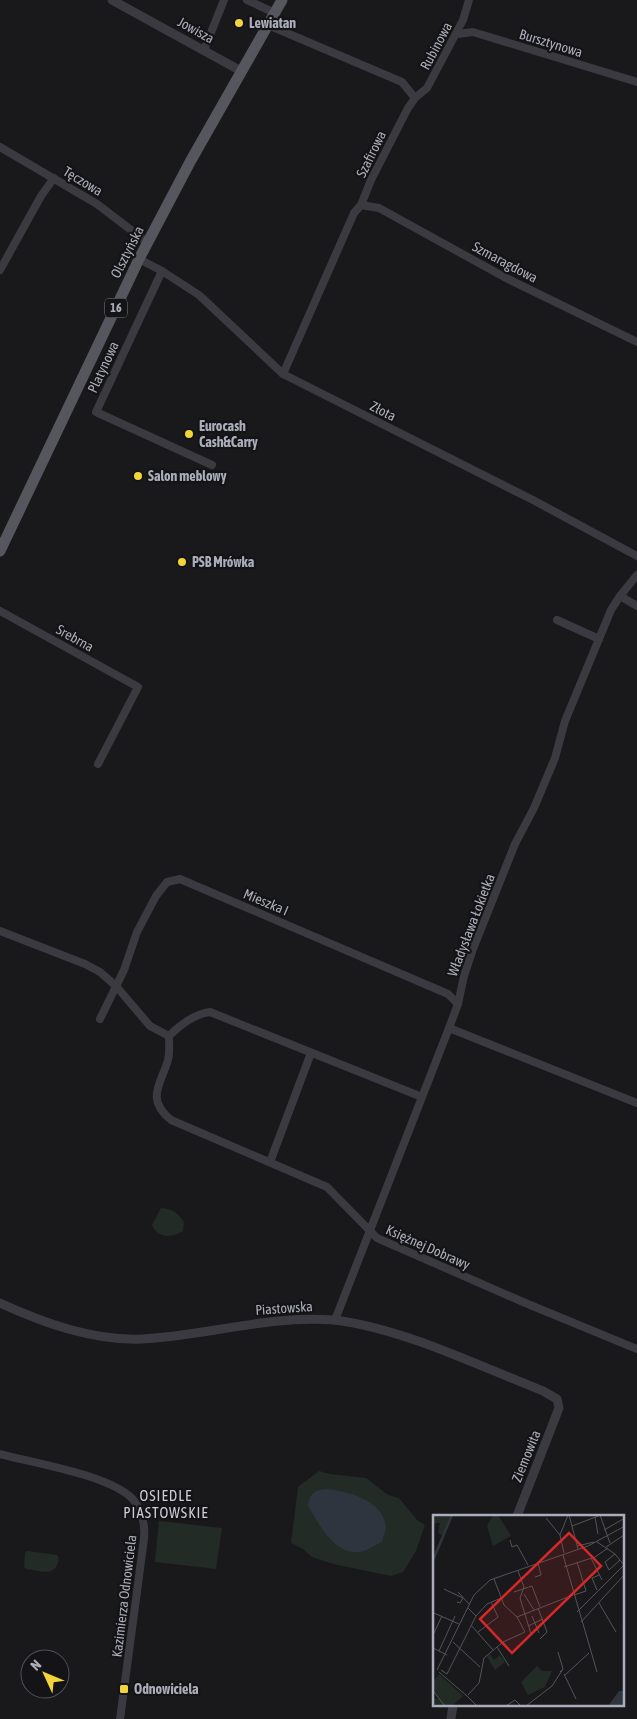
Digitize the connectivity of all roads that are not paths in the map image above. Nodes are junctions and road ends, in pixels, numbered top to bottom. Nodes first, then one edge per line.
1 (112, 0) edge
2 (224, 0) edge
3 (247, 0) edge
4 (282, 0) edge
5 (470, 0) edge
6 (275, 13) junction
7 (268, 25) junction
8 (457, 34) junction
9 (204, 50) junction
10 (242, 71) junction
11 (637, 82) edge
12 (415, 98) junction
13 (0, 147) edge
14 (54, 178) junction
15 (361, 205) junction
16 (148, 243) junction
17 (139, 259) junction
18 (0, 270) edge
19 (162, 271) junction
20 (637, 342) edge
21 (283, 374) junction
22 (212, 465) dead end
23 (0, 551) edge
24 (637, 556) edge
25 (637, 575) edge
26 (620, 596) junction
27 (637, 606) edge
28 (0, 610) edge
29 (557, 620) dead end
30 (600, 639) junction
31 (98, 764) dead end
32 (0, 931) edge
33 (116, 986) junction
34 (458, 1004) junction
35 (100, 1019) dead end
36 (449, 1028) junction
37 (169, 1036) junction
38 (311, 1053) junction
39 (422, 1097) junction
40 (637, 1103) edge
41 (270, 1162) junction
42 (370, 1232) junction
43 (0, 1303) edge
44 (335, 1320) junction
45 (637, 1349) edge
46 (559, 1404) joint
47 (0, 1454) edge
48 (517, 1515) edge
49 (453, 1706) edge
50 (120, 1719) edge
51 (451, 1719) edge

1 - 9 street, Jowisza
2 - 9 street
3 - 6 street
4 - 6 main road, Olsztyńska / 16
5 - 8 street, Rubinowa
6 - 7 main road, Olsztyńska / 16
7 - 10 main road, Olsztyńska / 16
7 - 12 street
8 - 11 street, Bursztynowa
8 - 12 street, Rubinowa
9 - 10 street, Jowisza
10 - 16 main road, Olsztyńska / 16
12 - 15 street, Szafirowa
13 - 14 street, Tęczowa
14 - 16 street, Tęczowa
14 - 18 street
15 - 20 street, Szmaragdowa
15 - 21 street, Szafirowa
16 - 17 main road, Olsztyńska / 16
17 - 19 street, Złota
17 - 23 main road, Olsztyńska / 16
19 - 21 street, Złota
19 - 22 street, Platynowa
21 - 24 street, Złota
25 - 26 street, Władysława Łokietka
26 - 27 street
26 - 30 street, Władysława Łokietka
28 - 31 street, Srebrna
29 - 30 street
30 - 34 street, Władysława Łokietka
32 - 33 street
33 - 34 street, Mieszka I
33 - 35 street
33 - 37 street
34 - 36 street, Władysława Łokietka
36 - 39 street, Władysława Łokietka
36 - 40 street
37 - 38 street
37 - 41 street, Księżnej Dobrawy
38 - 39 street
38 - 41 street
39 - 42 street, Władysława Łokietka
41 - 42 street, Księżnej Dobrawy
42 - 44 street, Władysława Łokietka
42 - 45 street, Księżnej Dobrawy
43 - 44 street, Piastowska
44 - 46 street, Piastowska
46 - 48 street, Ziemowita
47 - 50 street, Kazimierza Odnowiciela
49 - 51 street

